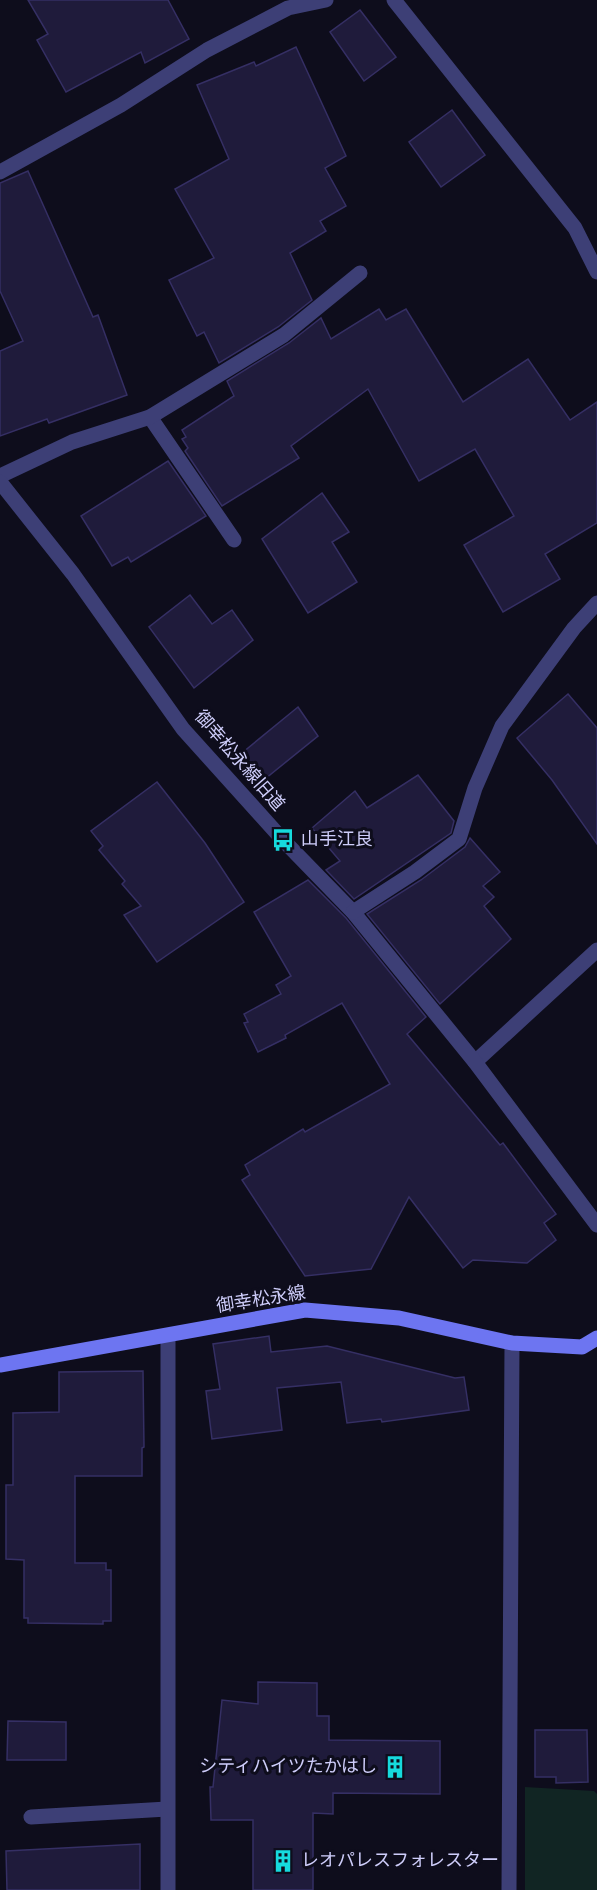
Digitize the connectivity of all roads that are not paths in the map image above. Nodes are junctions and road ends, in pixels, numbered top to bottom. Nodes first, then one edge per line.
1 (326, 0) edge
2 (394, 0) edge
3 (0, 172) edge
4 (597, 272) edge
5 (360, 273) dead end
6 (150, 417) junction
7 (0, 476) edge
8 (0, 482) edge
9 (234, 540) dead end
10 (597, 603) edge
11 (353, 912) junction
12 (597, 950) edge
13 (476, 1062) junction
14 (597, 1225) edge
15 (168, 1336) junction
16 (597, 1338) edge
17 (512, 1343) junction
18 (0, 1365) edge
19 (167, 1809) junction
20 (31, 1817) dead end
21 (168, 1890) edge
22 (509, 1890) edge

1 - 3 street
2 - 4 street
5 - 6 street
6 - 7 street
6 - 9 street
8 - 11 street, 御幸松永線旧道
10 - 11 street
11 - 13 street, 御幸松永線旧道
12 - 13 street
13 - 14 street, 御幸松永線旧道
15 - 17 main road, 御幸松永線
15 - 18 main road, 御幸松永線
15 - 19 street
16 - 17 main road, 御幸松永線
17 - 22 street
19 - 20 street
19 - 21 street

